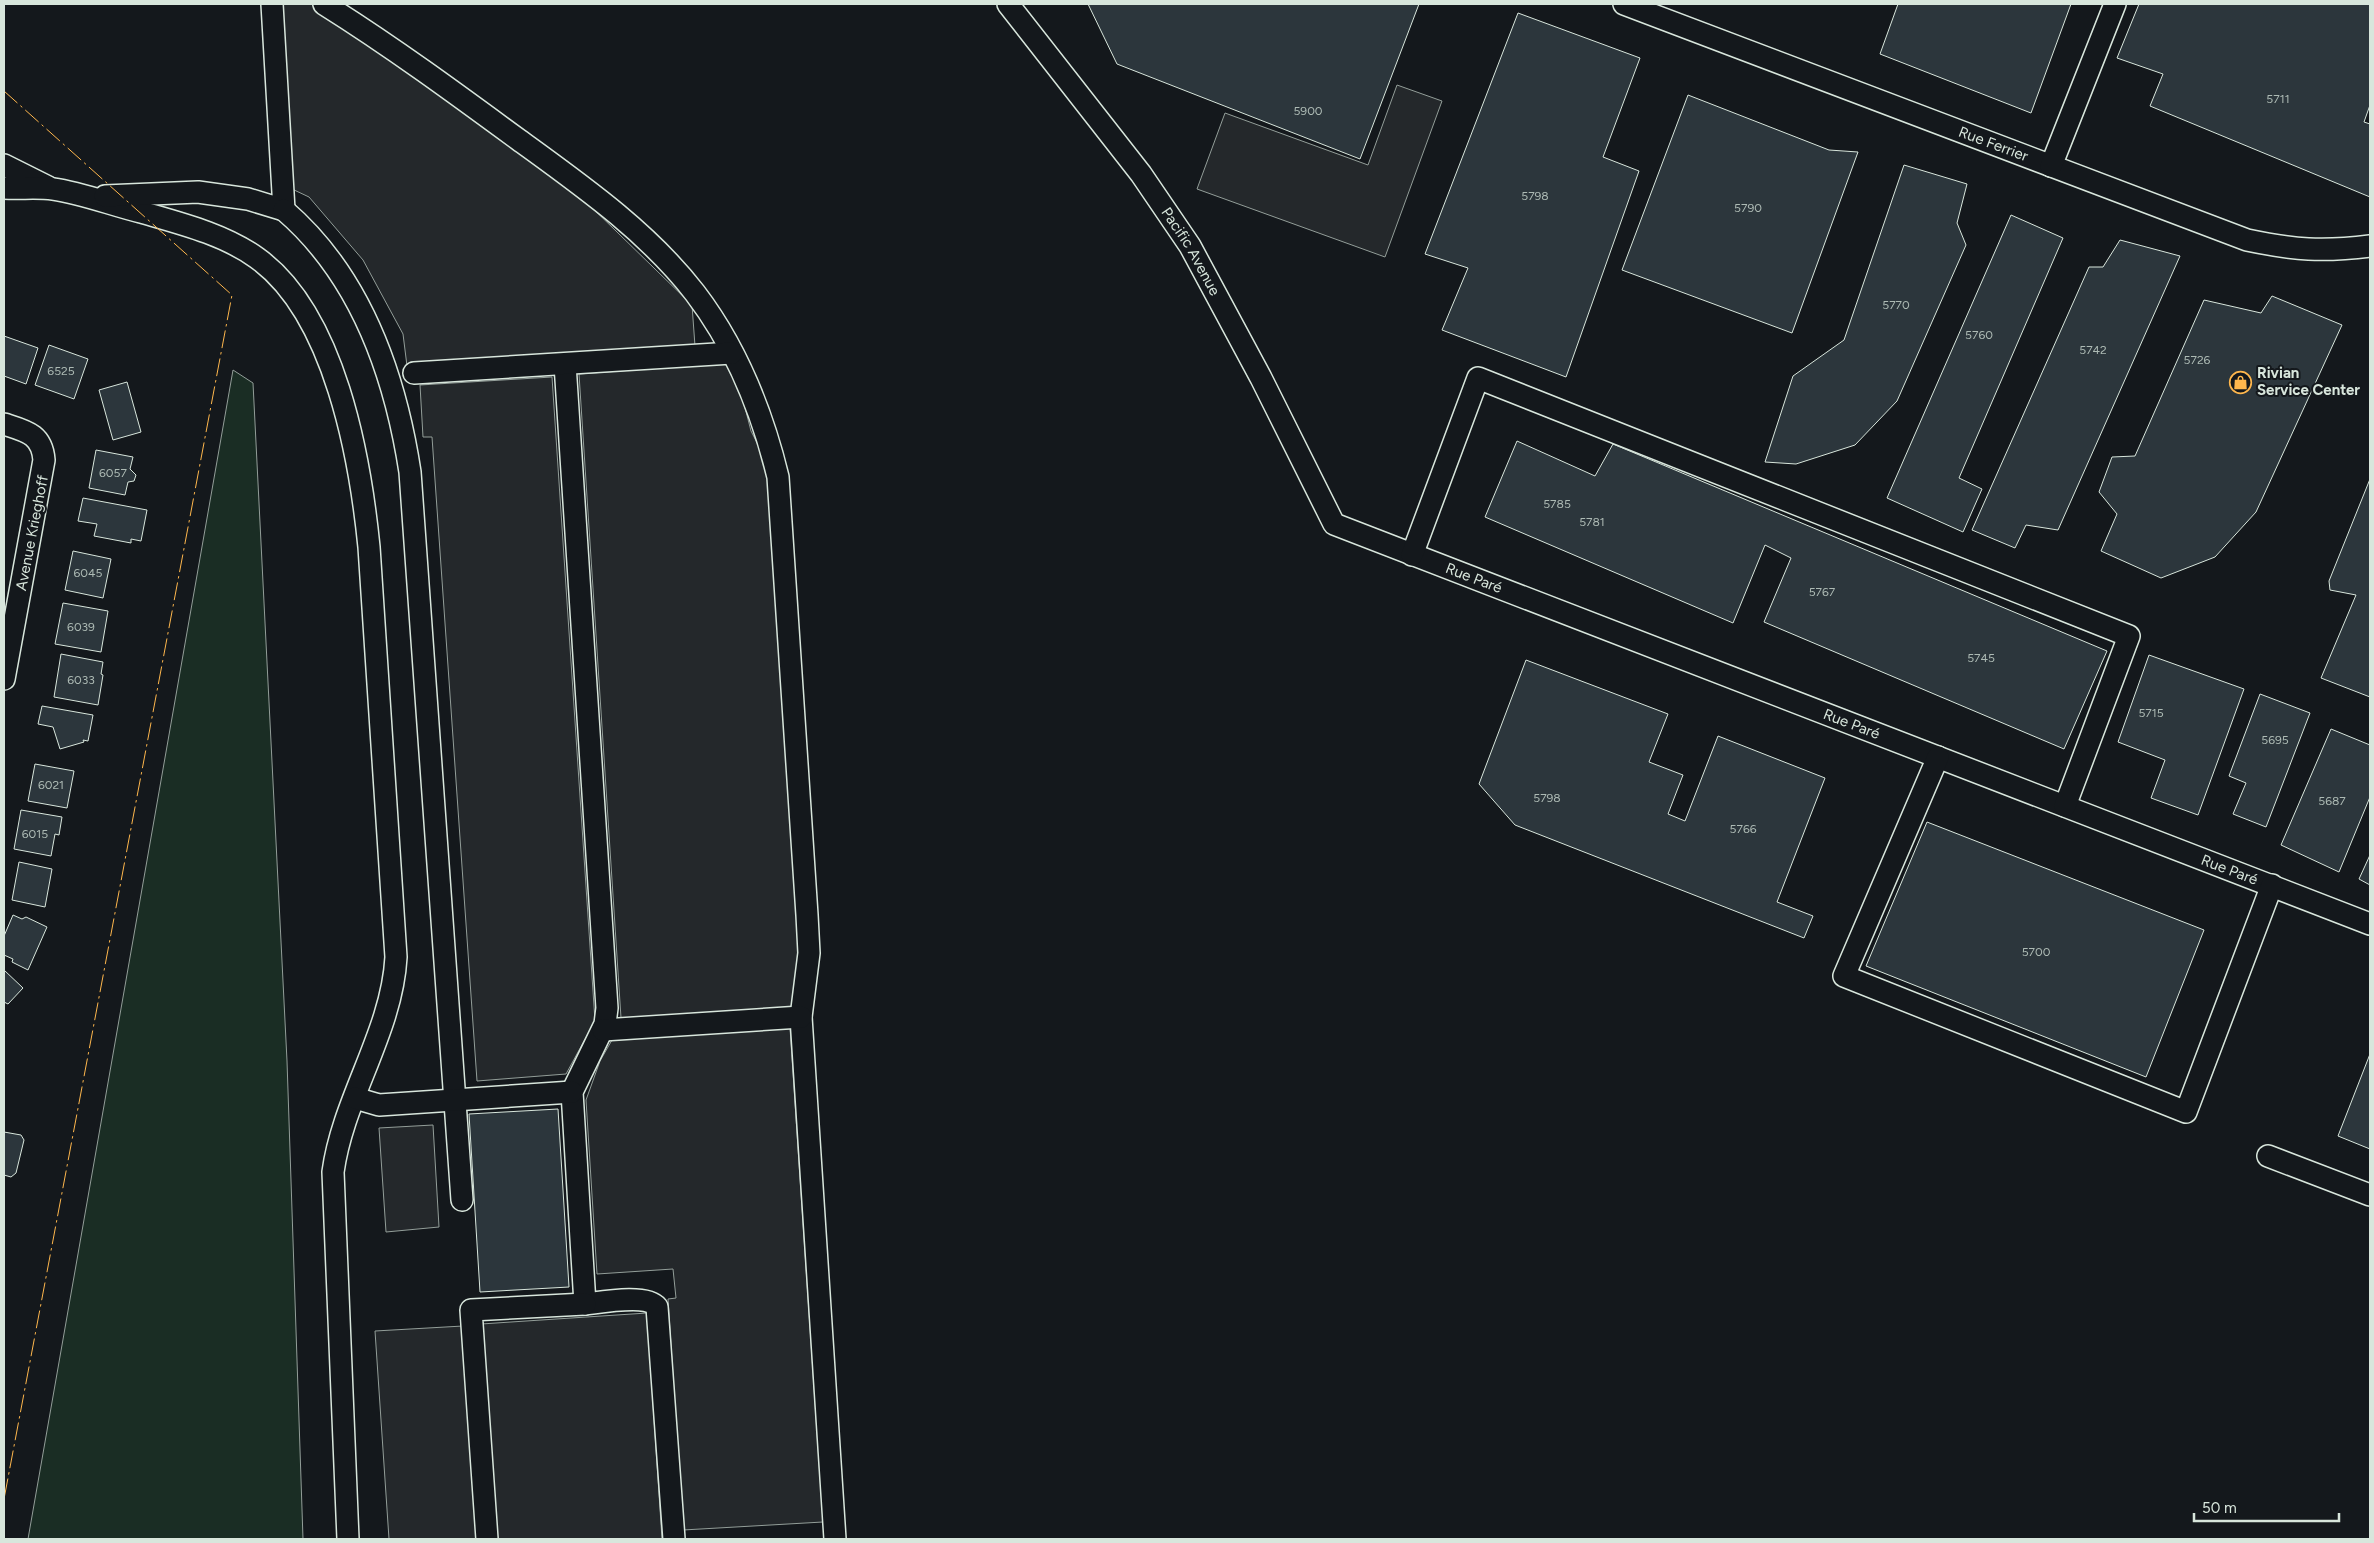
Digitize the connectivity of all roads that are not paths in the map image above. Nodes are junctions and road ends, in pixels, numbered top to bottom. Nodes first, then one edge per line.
1 (272, 4) edge
2 (324, 4) edge
3 (1008, 4) edge
4 (1624, 4) edge
5 (2115, 4) edge
6 (4, 164) edge
7 (2051, 166) junction
8 (4, 188) edge
9 (53, 189) junction
10 (81, 196) junction
11 (284, 210) junction
12 (2370, 246) edge
13 (732, 353) junction
14 (565, 364) junction
15 (414, 373) dead end
16 (4, 424) edge
17 (1334, 524) joint
18 (1412, 555) junction
19 (4, 679) edge
20 (1938, 757) junction
21 (2065, 806) junction
22 (2272, 885) junction
23 (2370, 924) edge
24 (801, 1018) junction
25 (603, 1030) junction
26 (572, 1092) junction
27 (355, 1098) junction
28 (456, 1099) junction
29 (2268, 1156) dead end
30 (2370, 1195) edge
31 (462, 1200) dead end
32 (585, 1304) junction
33 (348, 1539) edge
34 (487, 1539) edge
35 (674, 1539) edge
36 (835, 1539) edge

1 - 11 street
2 - 13 street
3 - 17 street, Pacific Avenue
4 - 7 street, Rue Ferrier
5 - 7 street
6 - 9 street
7 - 12 street, Rue Ferrier
8 - 9 street
9 - 10 street
10 - 11 street
10 - 27 street
11 - 28 street
13 - 14 street
13 - 24 street
14 - 15 street
14 - 25 street
16 - 19 street, Avenue Krieghoff
17 - 18 street, Rue Paré
18 - 20 street, Rue Paré
18 - 21 street
20 - 21 street, Rue Paré
20 - 22 street
21 - 22 street, Rue Paré
22 - 23 street, Rue Paré
24 - 25 street
24 - 36 street
25 - 26 street
26 - 28 street
26 - 32 street
27 - 28 street
27 - 33 street
28 - 31 street
29 - 30 street
32 - 34 street
32 - 35 street

